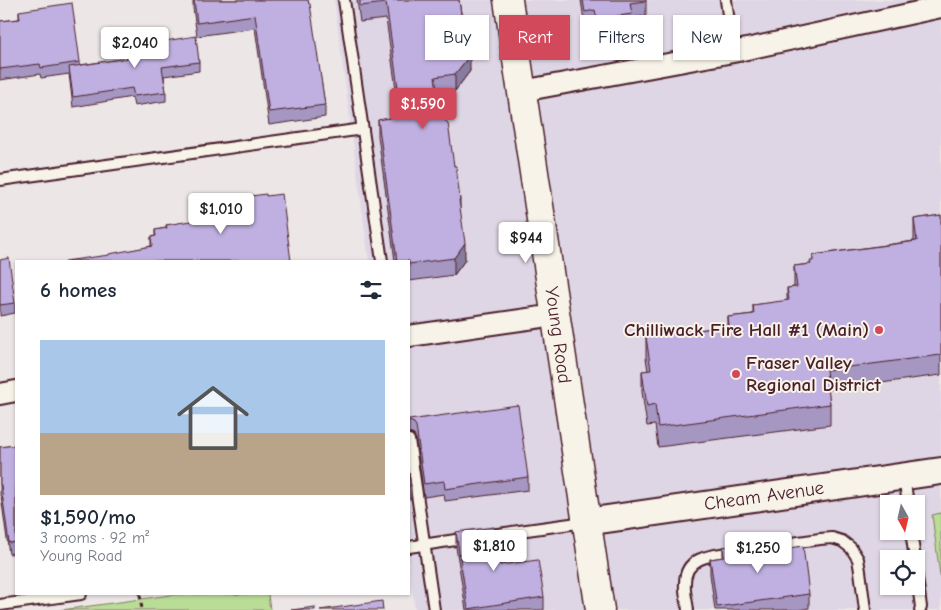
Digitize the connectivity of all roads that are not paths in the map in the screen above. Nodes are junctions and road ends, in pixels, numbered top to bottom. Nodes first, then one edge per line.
1 (344, 0) edge
2 (508, 0) edge
3 (726, 0) edge
4 (941, 8) edge
5 (728, 15) edge
6 (740, 51) edge
7 (690, 60) edge
8 (522, 91) junction
9 (362, 129) junction
10 (0, 180) edge
11 (382, 260) edge
12 (556, 315) junction
13 (410, 336) edge
14 (15, 391) edge
15 (0, 394) edge
16 (410, 447) edge
17 (941, 471) edge
18 (904, 476) junction
19 (907, 495) edge
20 (586, 522) junction
21 (425, 545) junction
22 (410, 547) edge
23 (74, 595) edge
24 (918, 595) edge
25 (0, 605) edge
26 (434, 610) edge
27 (600, 610) edge
28 (688, 610) edge
29 (866, 610) edge
30 (920, 610) edge

1 - 9 lane
2 - 8 main road, Young Road
3 - 5 lane
4 - 6 street
7 - 8 street
8 - 12 main road, Young Road
9 - 10 lane
9 - 11 lane
12 - 13 street
12 - 20 main road, Young Road
14 - 15 street
16 - 21 lane
17 - 18 street, Cheam Avenue
18 - 19 lane
18 - 20 street, Cheam Avenue
20 - 21 lane
20 - 27 main road, Young Road
21 - 22 lane
21 - 26 lane
23 - 25 lane
24 - 30 lane
28 - 29 lane

